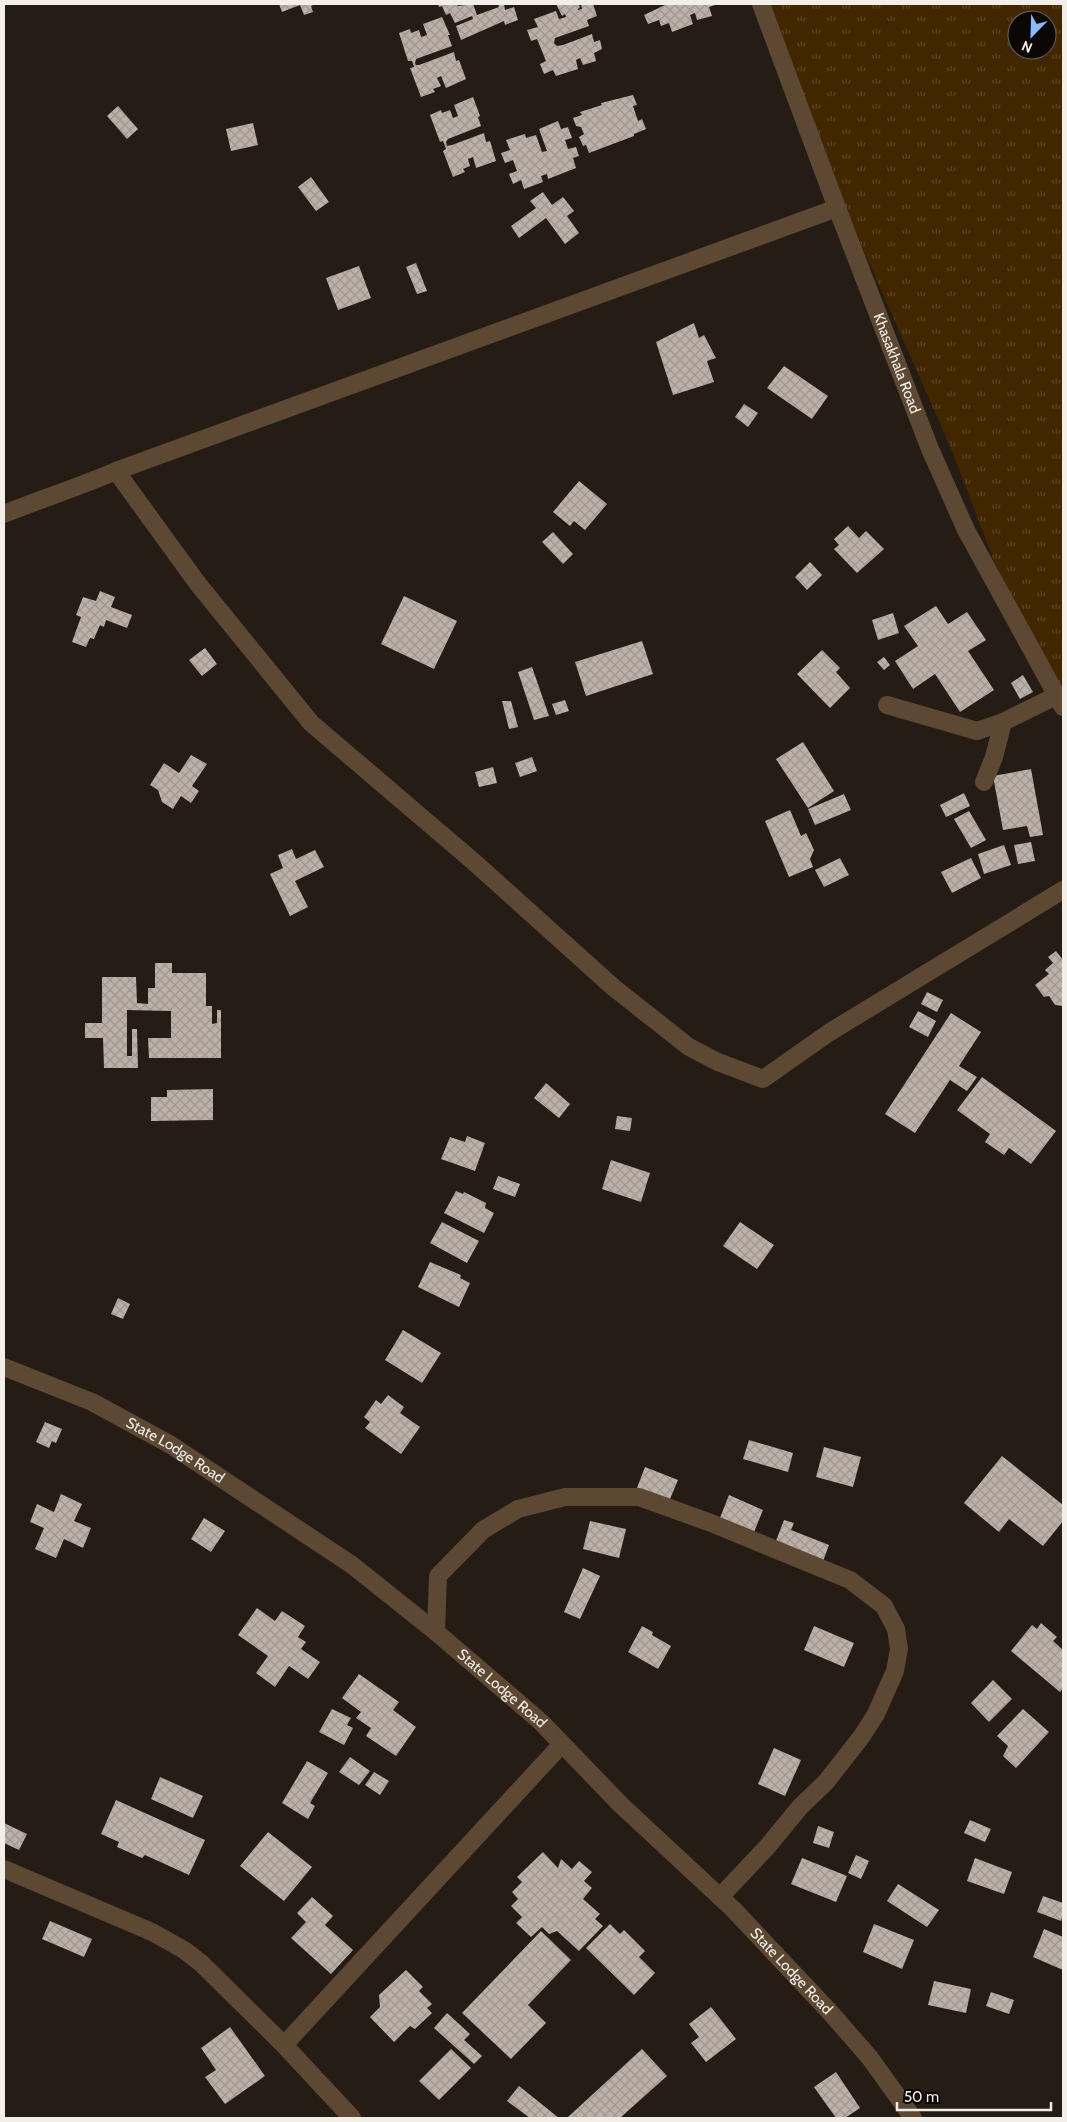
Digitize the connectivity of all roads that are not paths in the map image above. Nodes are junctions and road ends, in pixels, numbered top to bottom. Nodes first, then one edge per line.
1 (761, 4) edge
2 (836, 208) junction
3 (116, 471) junction
4 (4, 514) edge
5 (1060, 702) edge
6 (888, 705) dead end
7 (1003, 722) junction
8 (984, 782) dead end
9 (1063, 890) edge
10 (4, 1367) edge
11 (436, 1632) junction
12 (562, 1744) junction
13 (4, 1868) edge
14 (720, 1897) junction
15 (284, 2045) junction
16 (352, 2118) edge
17 (913, 2118) edge

1 - 2 street, Khasakhala Road
2 - 3 street
2 - 5 street, Khasakhala Road
3 - 4 street
3 - 9 street
5 - 7 street
6 - 7 street
7 - 8 street
10 - 11 street, State Lodge Road
11 - 12 street, State Lodge Road
11 - 14 street
12 - 14 street, State Lodge Road
12 - 15 street
13 - 15 street
14 - 17 street, State Lodge Road
15 - 16 street

